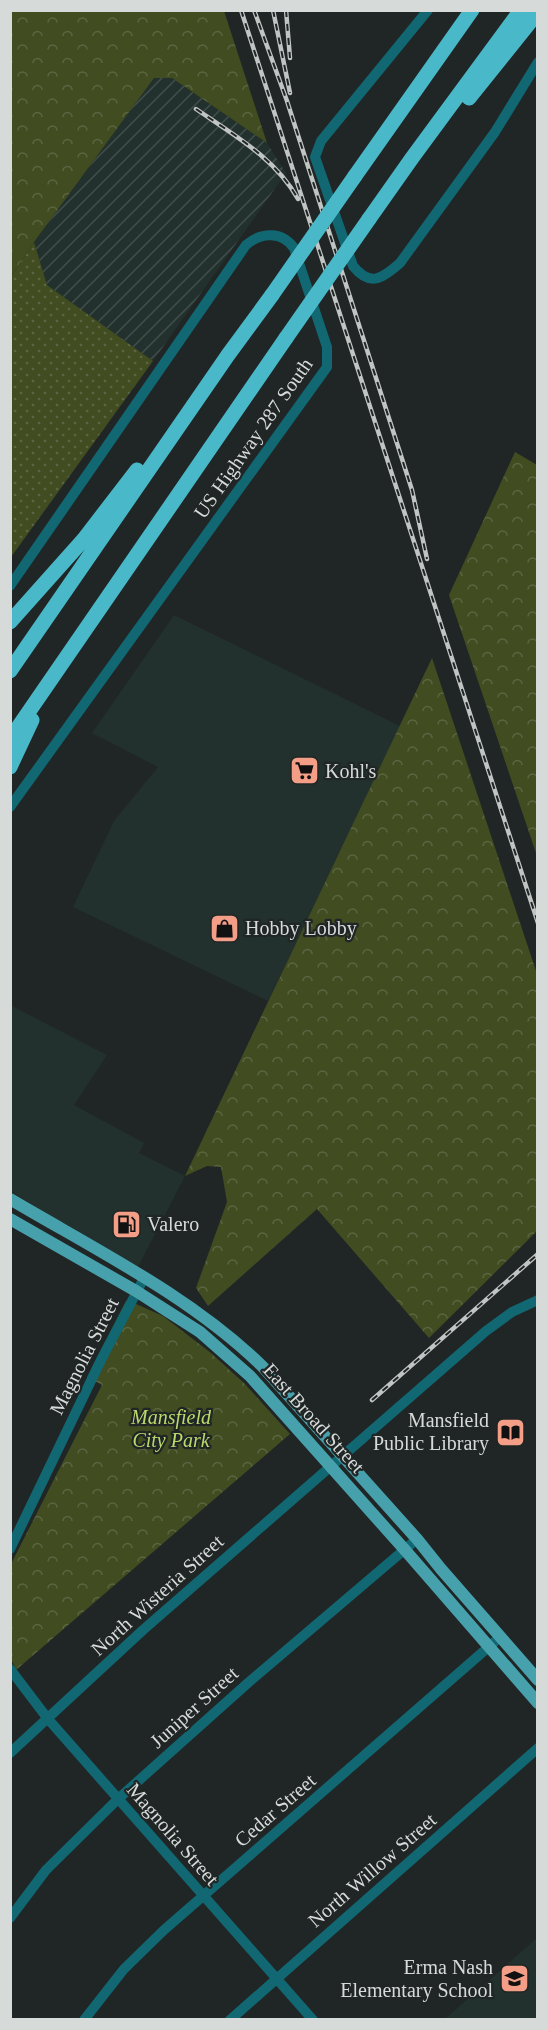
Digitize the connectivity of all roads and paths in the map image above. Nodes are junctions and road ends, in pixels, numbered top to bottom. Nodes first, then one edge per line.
1 (428, 10) edge
2 (472, 10) edge
3 (520, 10) edge
4 (537, 12) edge
5 (537, 62) edge
6 (412, 158) junction
7 (228, 355) junction
8 (10, 586) edge
9 (10, 622) edge
10 (10, 671) edge
11 (48, 686) junction
12 (10, 739) edge
13 (10, 767) edge
14 (10, 807) edge
15 (10, 1199) edge
16 (10, 1219) edge
17 (74, 1237) junction
18 (67, 1251) junction
19 (144, 1278) junction
20 (136, 1292) junction
21 (537, 1300) edge
22 (211, 1322) junction
23 (200, 1332) junction
24 (262, 1366) junction
25 (250, 1376) junction
26 (342, 1456) junction
27 (331, 1466) junction
28 (417, 1539) junction
29 (10, 1549) edge
30 (405, 1550) junction
31 (500, 1637) junction
32 (489, 1647) junction
33 (10, 1669) edge
34 (537, 1680) edge
35 (537, 1703) edge
36 (48, 1719) junction
37 (537, 1748) edge
38 (10, 1752) edge
39 (118, 1799) junction
40 (204, 1896) junction
41 (10, 1918) edge
42 (277, 1979) junction
43 (84, 2019) edge
44 (231, 2019) edge
45 (313, 2019) edge

1 - 5 street
2 - 7 highway, bridge
3 - 6 highway
4 - 6 highway
6 - 11 highway, bridge
7 - 9 highway
7 - 10 highway
8 - 14 street, US Highway 287 South
11 - 12 highway
11 - 13 highway
15 - 17 main road, East Broad Street
16 - 18 main road, East Broad Street
17 - 18 main road
17 - 19 main road, East Broad Street
18 - 20 main road, East Broad Street
19 - 20 street, Magnolia Street
19 - 22 main road, East Broad Street
20 - 23 main road, East Broad Street
20 - 29 street, Magnolia Street
21 - 26 street, North Wisteria Street
22 - 23 main road
22 - 24 main road, East Broad Street
23 - 25 main road, East Broad Street
24 - 25 main road
24 - 26 main road, East Broad Street
25 - 27 main road, East Broad Street
26 - 27 street, North Wisteria Street
26 - 28 main road, East Broad Street
27 - 30 main road, East Broad Street
27 - 36 street, North Wisteria Street
28 - 30 street, Juniper Street
28 - 31 main road, East Broad Street
30 - 32 main road, East Broad Street
30 - 39 street, Juniper Street
31 - 32 street, Cedar Street
31 - 34 main road, East Broad Street
32 - 35 main road, East Broad Street
32 - 40 street, Cedar Street
33 - 36 street, Magnolia Street
36 - 38 street, North Wisteria Street
36 - 39 street, Magnolia Street
37 - 42 street, North Willow Street
39 - 40 street, Magnolia Street
39 - 41 street, Juniper Street
40 - 42 street, Magnolia Street
40 - 43 street, Cedar Street
42 - 44 street, North Willow Street
42 - 45 street, Magnolia Street

